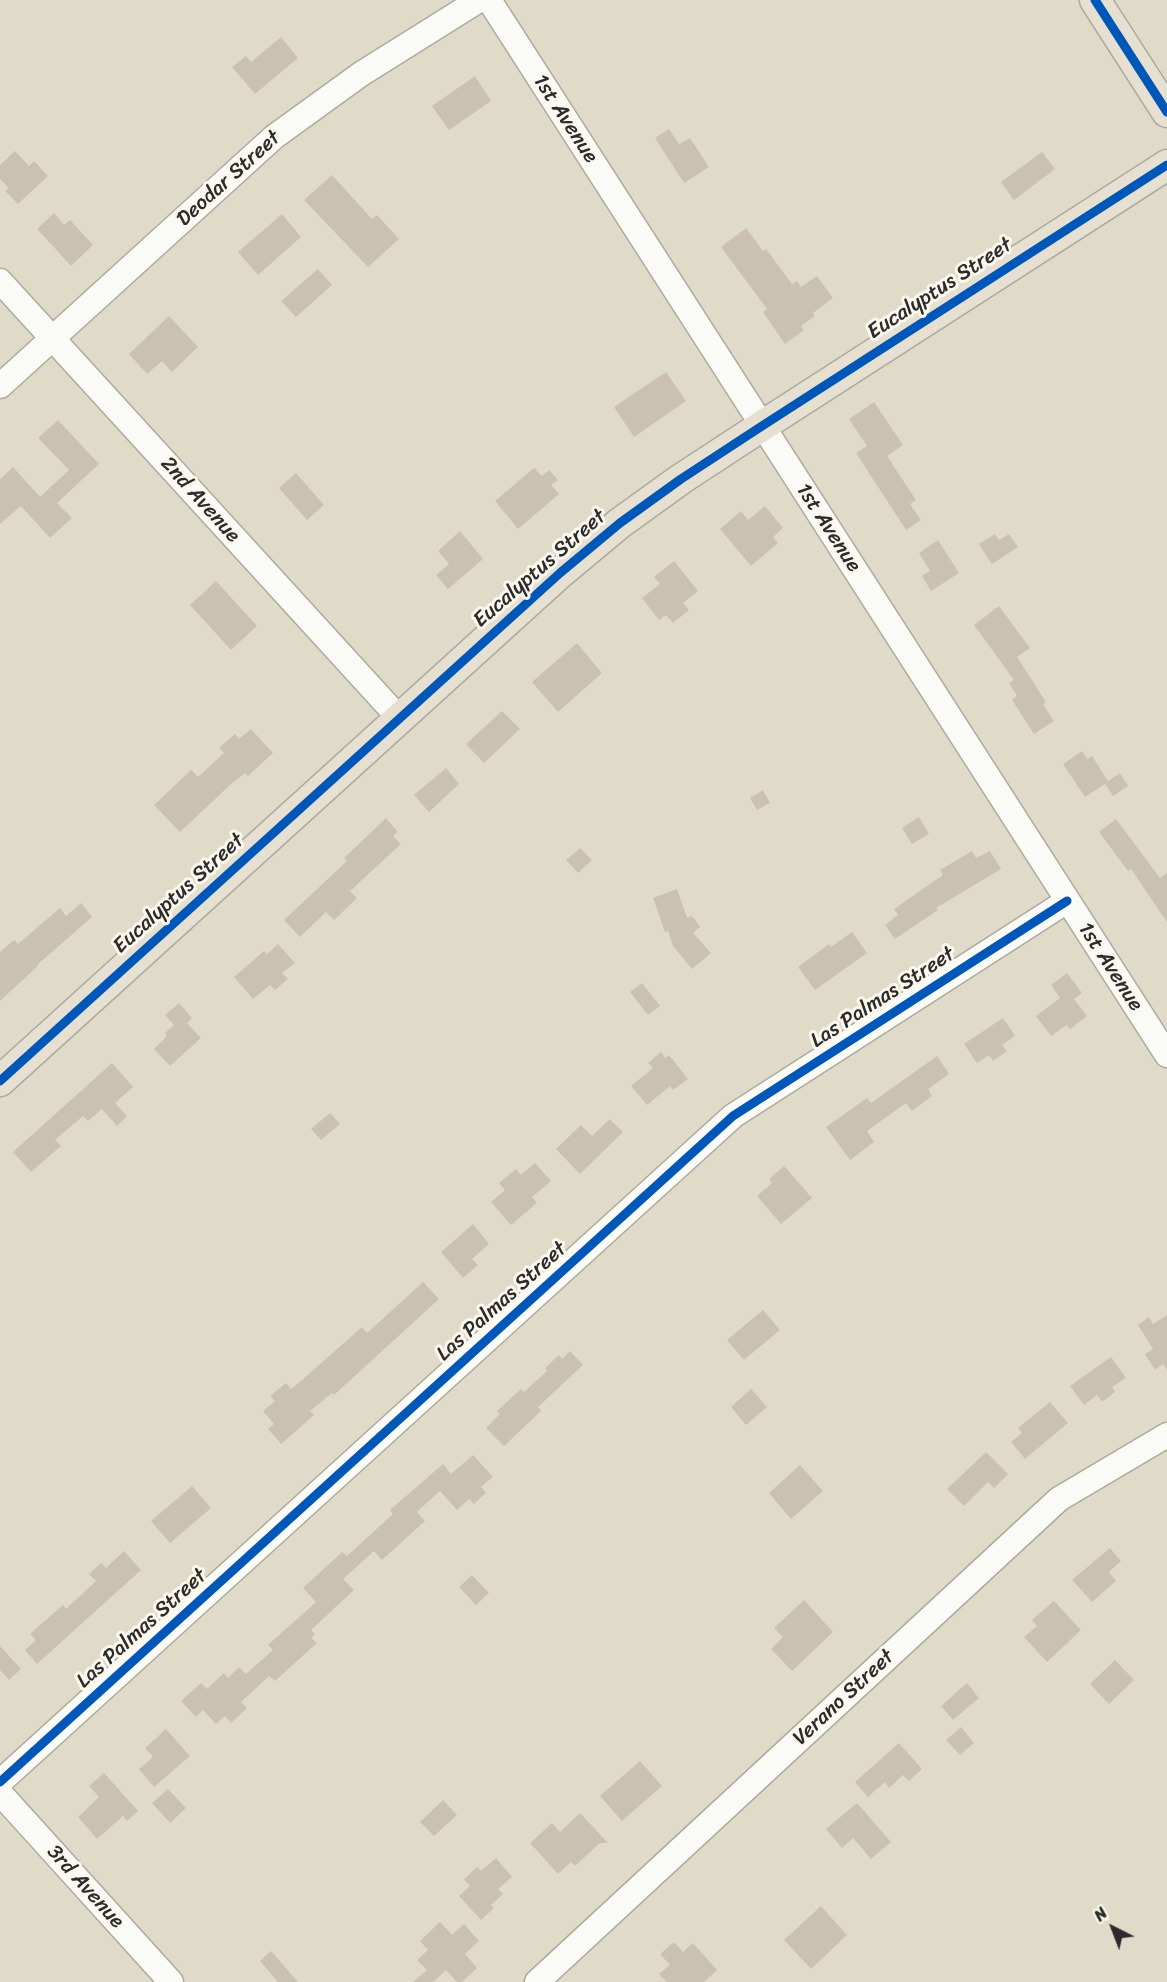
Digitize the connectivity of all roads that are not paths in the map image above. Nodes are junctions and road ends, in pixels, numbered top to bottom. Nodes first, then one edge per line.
1 (478, 0) edge
2 (489, 0) edge
3 (1097, 1) edge
4 (1167, 112) edge
5 (1167, 165) edge
6 (0, 280) edge
7 (53, 338) junction
8 (0, 386) edge
9 (762, 426) junction
10 (400, 718) junction
11 (1067, 901) junction
12 (1167, 1055) edge
13 (0, 1080) edge
14 (1167, 1435) edge
15 (0, 1782) edge
16 (0, 1793) edge
17 (171, 1982) edge
18 (537, 1982) edge

1 - 7 street, Deodar Street
2 - 9 street, 1st Avenue
3 - 4 main road
5 - 9 main road, Eucalyptus Street
6 - 7 street, 2nd Avenue
7 - 8 street, Deodar Street
7 - 10 street, 2nd Avenue
9 - 10 main road, Eucalyptus Street
9 - 11 street, 1st Avenue
10 - 13 main road, Eucalyptus Street
11 - 12 street, 1st Avenue
11 - 15 street, Las Palmas Street
14 - 18 street, Verano Street
16 - 17 street, 3rd Avenue

